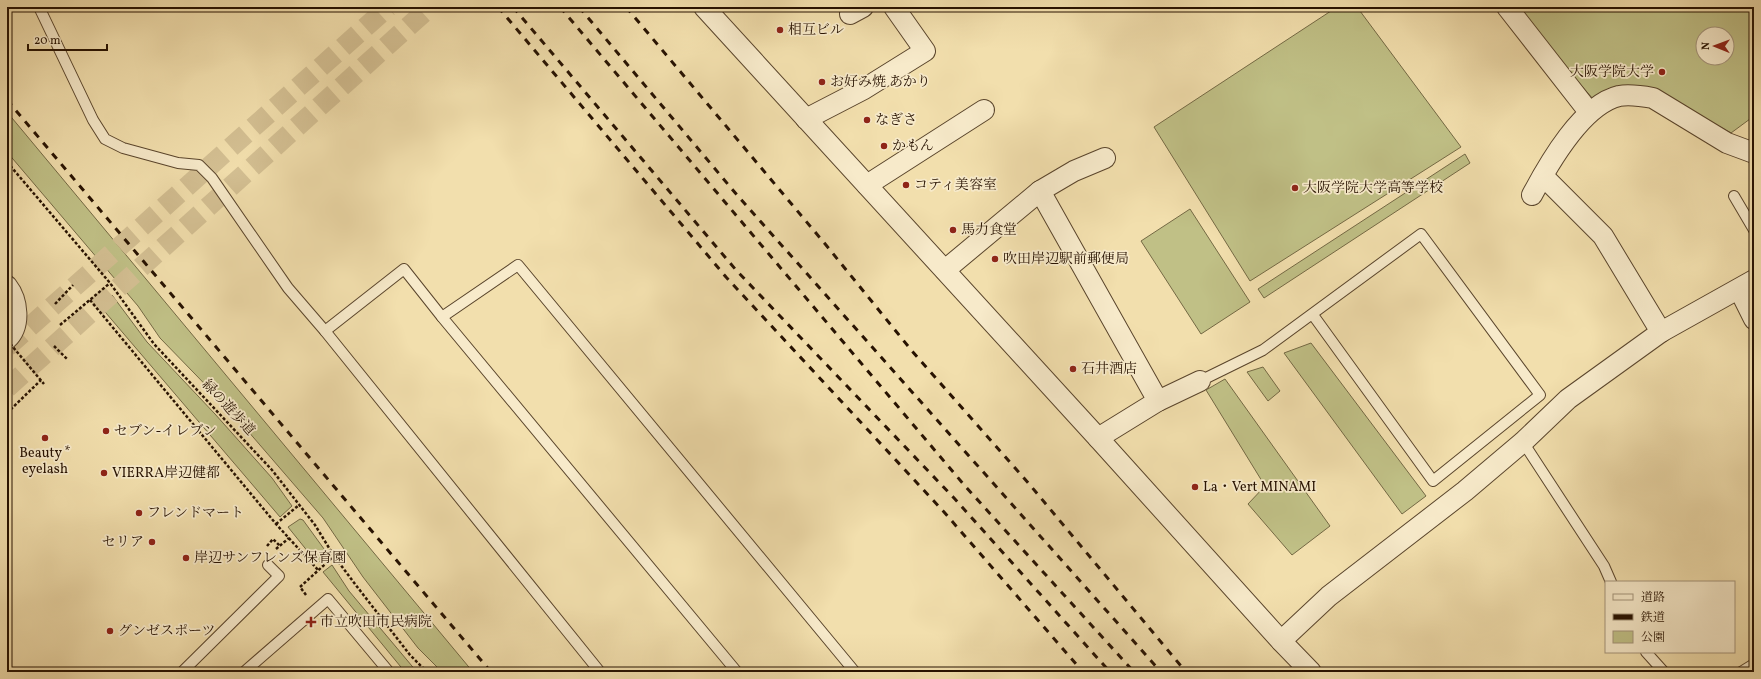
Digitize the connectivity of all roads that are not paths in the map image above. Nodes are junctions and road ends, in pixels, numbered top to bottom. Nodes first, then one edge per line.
1 (39, 7) edge
2 (704, 7) edge
3 (894, 7) edge
4 (1507, 7) edge
5 (984, 110) dead end
6 (1589, 112) junction
7 (806, 119) junction
8 (1754, 153) edge
9 (1105, 158) dead end
10 (1543, 176) junction
11 (867, 185) junction
12 (1040, 192) junction
13 (1532, 195) dead end
14 (1734, 196) dead end
15 (1754, 230) edge
16 (945, 270) junction
17 (1746, 284) edge
18 (7, 286) edge
19 (1313, 314) junction
20 (442, 317) junction
21 (1754, 319) edge
22 (325, 331) junction
23 (1661, 332) junction
24 (7, 340) edge
25 (1200, 381) joint
26 (1158, 401) junction
27 (1098, 438) junction
28 (1523, 442) junction
29 (268, 564) dead end
30 (1611, 581) edge
31 (1280, 641) junction
32 (1647, 653) edge
33 (1754, 664) edge
34 (182, 672) edge
35 (244, 672) edge
36 (389, 672) edge
37 (600, 672) edge
38 (737, 672) edge
39 (855, 672) edge
40 (1311, 672) edge
41 (1664, 672) edge
42 (1741, 672) edge

1 - 22 lane
2 - 7 street
3 - 7 street
4 - 6 street
5 - 11 street
6 - 8 street
6 - 10 street
7 - 11 street
9 - 12 street
10 - 13 street
10 - 23 street
11 - 16 street
12 - 16 street
12 - 26 street
14 - 15 lane
16 - 27 street
17 - 21 street
17 - 23 street
18 - 24 street
19 - 19 lane
19 - 25 lane
20 - 22 lane
20 - 38 lane
20 - 39 lane
22 - 37 lane
23 - 28 street
25 - 26 street
26 - 27 street
27 - 31 street
28 - 30 lane
28 - 31 street
29 - 34 lane
31 - 40 street
32 - 41 lane
33 - 42 lane
35 - 36 lane

